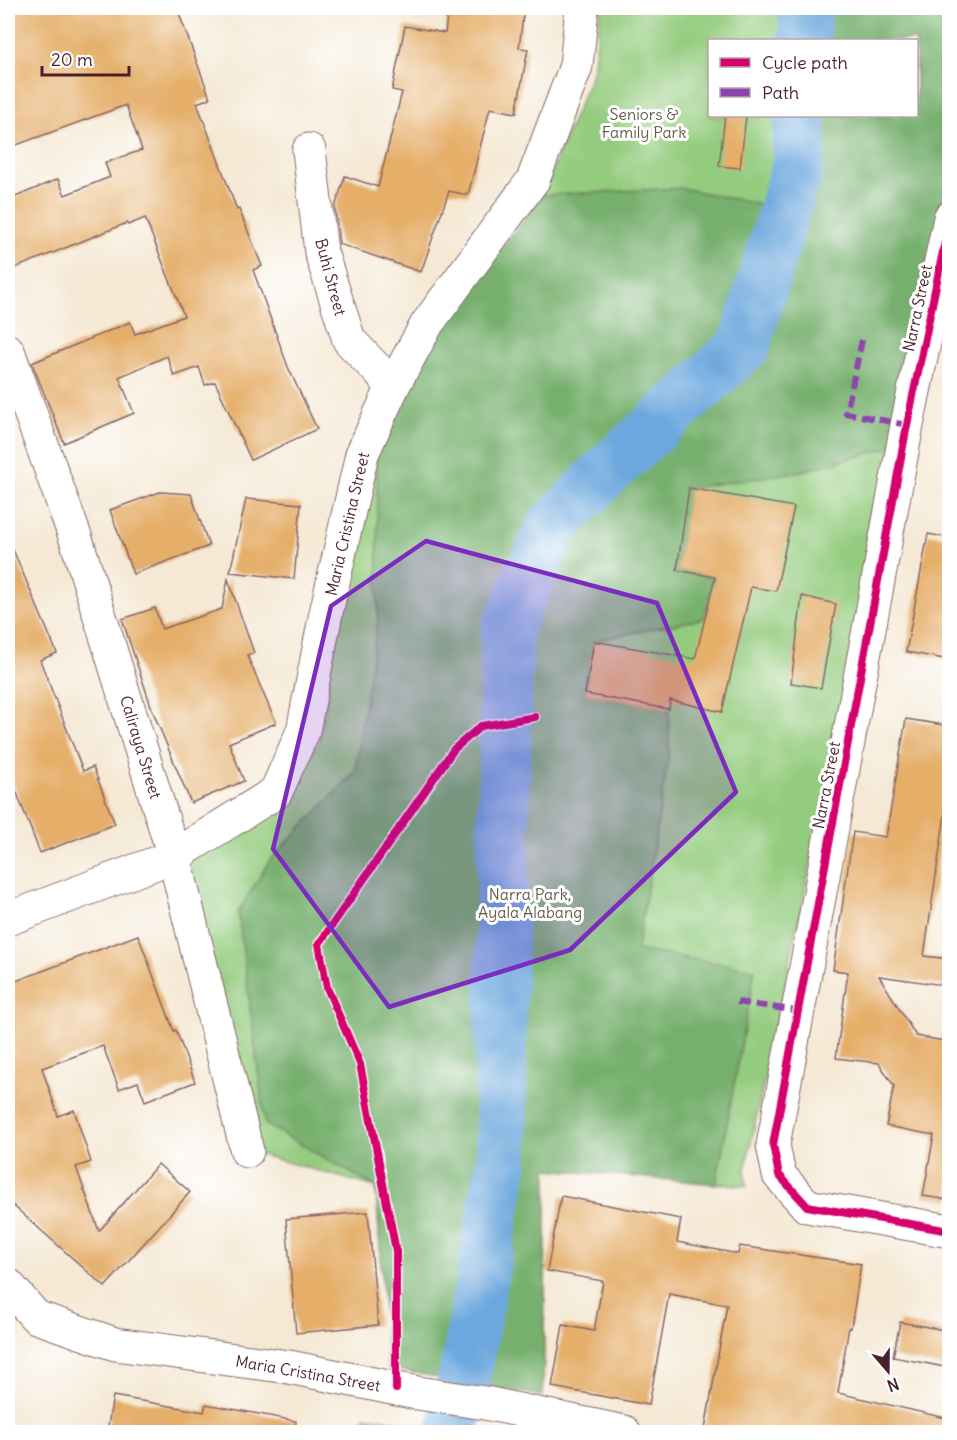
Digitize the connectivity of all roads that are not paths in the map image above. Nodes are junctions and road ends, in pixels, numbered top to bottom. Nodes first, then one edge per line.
1 (582, 8) edge
2 (309, 150) dead end
3 (950, 218) edge
4 (8, 351) edge
5 (393, 386) junction
6 (174, 856) junction
7 (8, 919) edge
8 (247, 1151) dead end
9 (950, 1231) edge
10 (8, 1286) edge
11 (624, 1432) edge

1 - 5 street, Maria Cristina Street
2 - 5 street, Buhi Street
3 - 9 street, Narra Street
4 - 6 street, Caliraya Street
5 - 6 street, Maria Cristina Street
6 - 7 street, Maria Cristina Street
6 - 8 street, Caliraya Street
10 - 11 street, Maria Cristina Street

